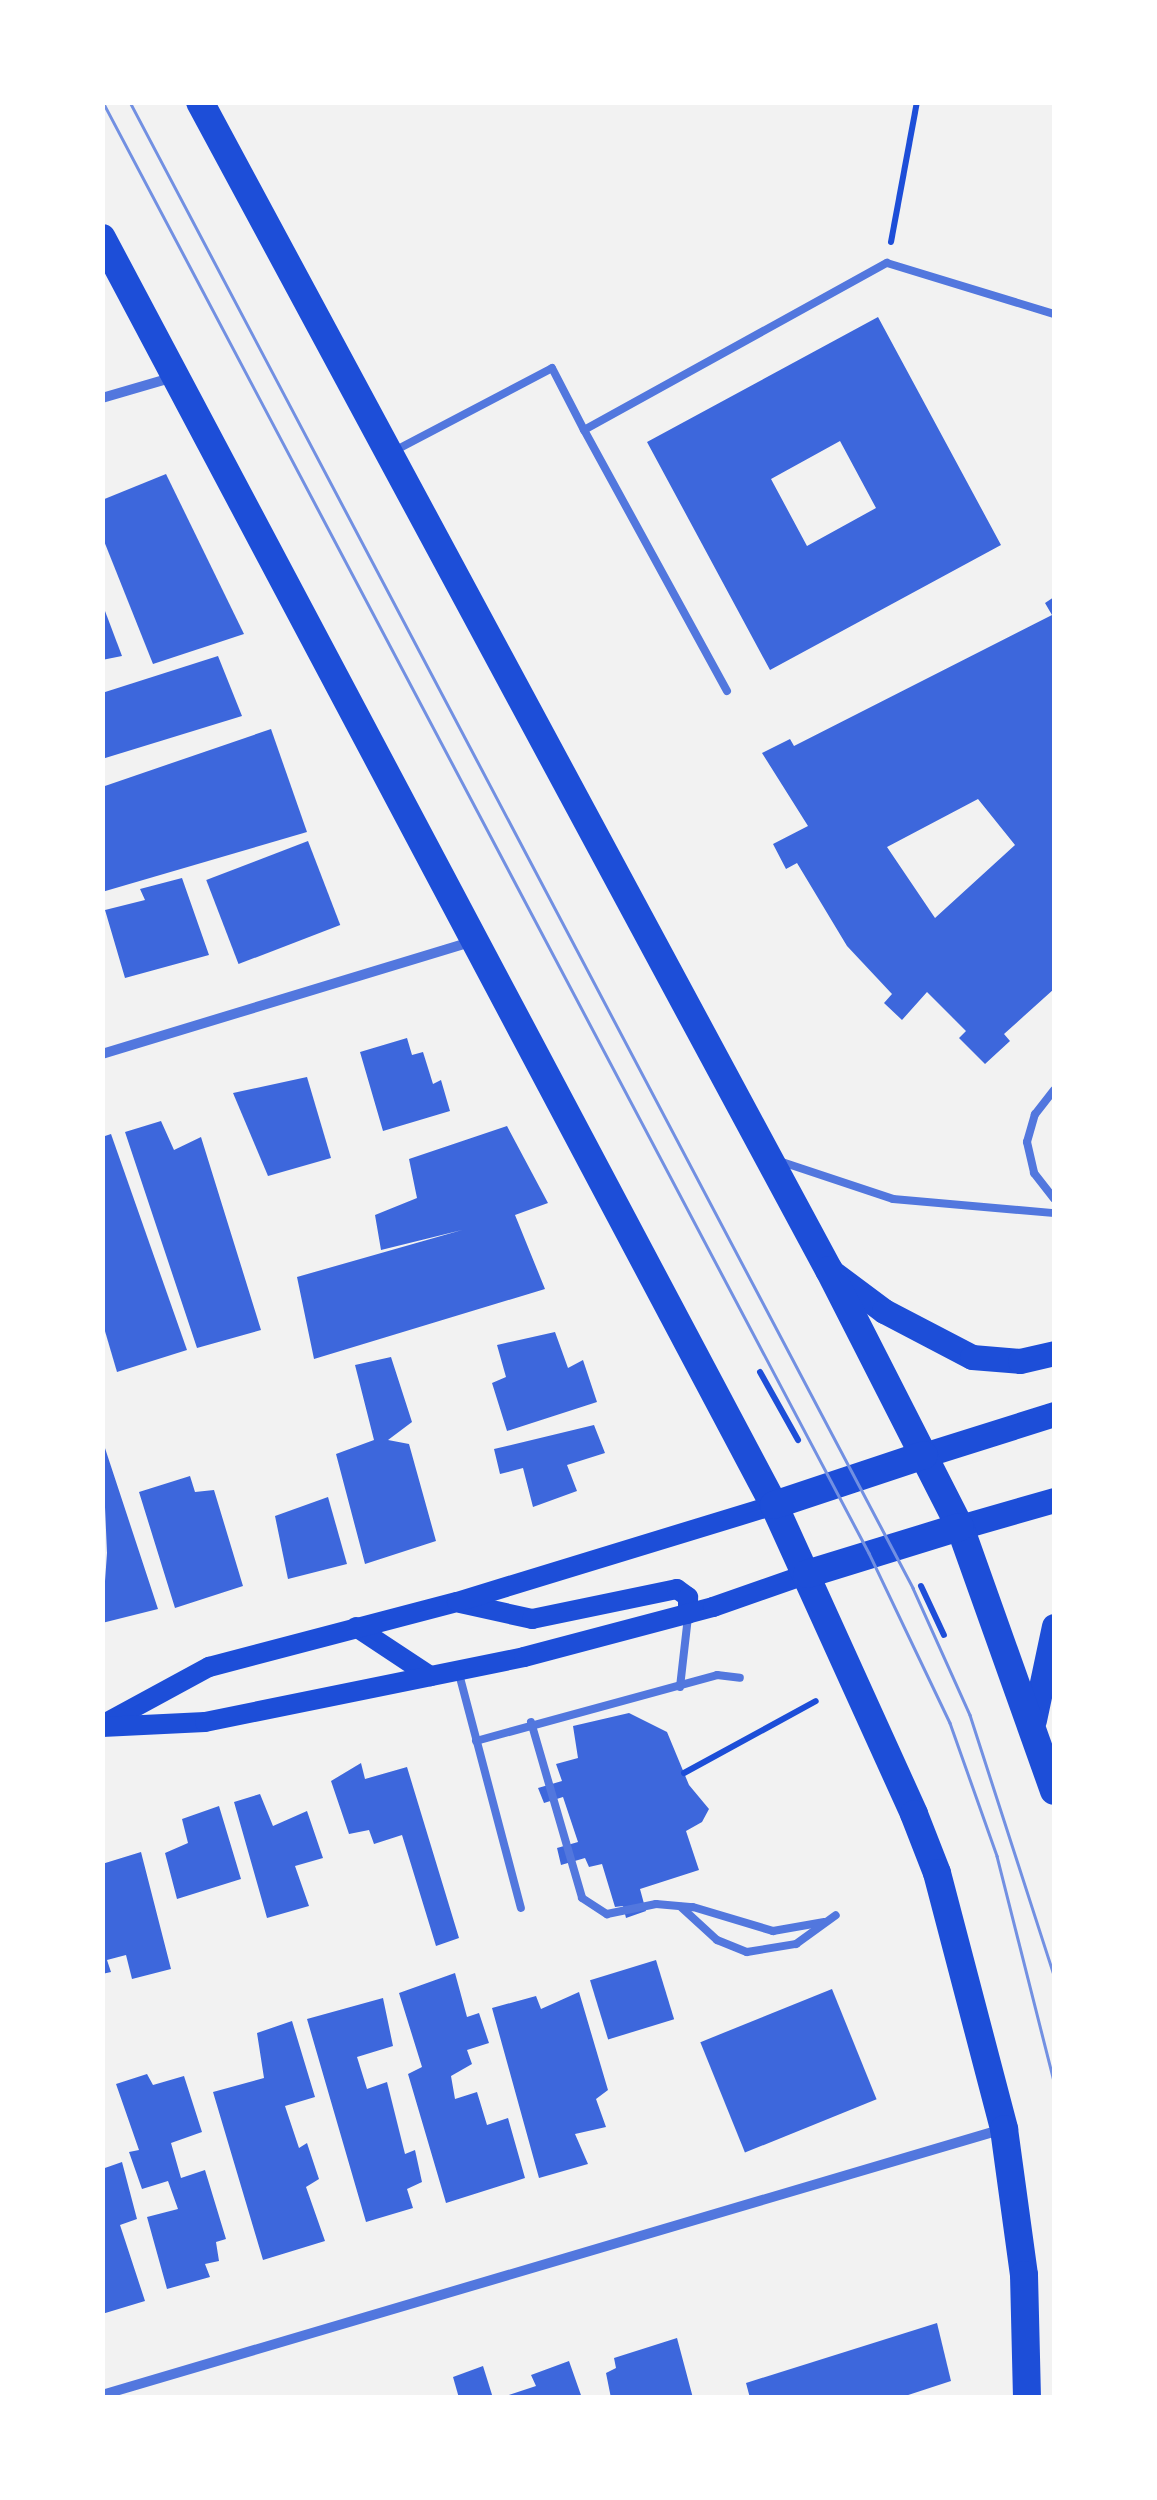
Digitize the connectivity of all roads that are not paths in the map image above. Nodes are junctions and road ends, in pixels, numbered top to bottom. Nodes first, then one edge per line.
1 (200, 102) edge
2 (102, 238) edge
3 (1054, 314) edge
4 (175, 377) junction
5 (102, 398) edge
6 (584, 430) junction
7 (390, 454) junction
8 (727, 690) dead end
9 (472, 942) junction
10 (102, 1054) edge
11 (1054, 1090) edge
12 (765, 1156) junction
13 (1054, 1199) edge
14 (1054, 1213) edge
15 (830, 1270) junction
16 (1054, 1354) edge
17 (1054, 1414) edge
18 (924, 1455) junction
19 (1054, 1500) edge
20 (774, 1505) junction
21 (960, 1526) junction
22 (807, 1574) junction
23 (457, 1602) junction
24 (688, 1614) junction
25 (1054, 1626) edge
26 (356, 1628) junction
27 (458, 1670) junction
28 (430, 1676) junction
29 (740, 1678) dead end
30 (680, 1686) junction
31 (1034, 1720) junction
32 (531, 1722) junction
33 (102, 1726) edge
34 (476, 1741) junction
35 (1054, 1791) edge
36 (680, 1906) junction
37 (521, 1908) dead end
38 (836, 1915) dead end
39 (824, 1922) junction
40 (1004, 2129) junction
41 (102, 2395) edge
42 (1027, 2398) edge

1 - 7 highway
2 - 4 highway
3 - 6 lane
4 - 5 street
4 - 9 highway
6 - 7 lane
6 - 8 lane
7 - 12 highway
9 - 10 street
9 - 20 highway
11 - 13 lane
12 - 14 lane
12 - 15 highway
15 - 16 main road
15 - 18 highway
17 - 18 main road
18 - 20 highway
18 - 21 highway
19 - 21 main road
20 - 22 highway
20 - 23 main road
21 - 22 highway
21 - 31 highway
22 - 24 main road
22 - 40 highway
23 - 24 main road
23 - 26 main road
24 - 27 main road
24 - 30 lane
25 - 31 main road
26 - 28 main road
26 - 33 main road
27 - 28 main road
27 - 34 lane
28 - 33 main road
29 - 30 lane
30 - 32 lane
31 - 35 highway
32 - 34 lane
32 - 36 lane
34 - 37 lane
36 - 39 lane
36 - 39 lane
38 - 39 lane
40 - 41 street
40 - 42 highway

